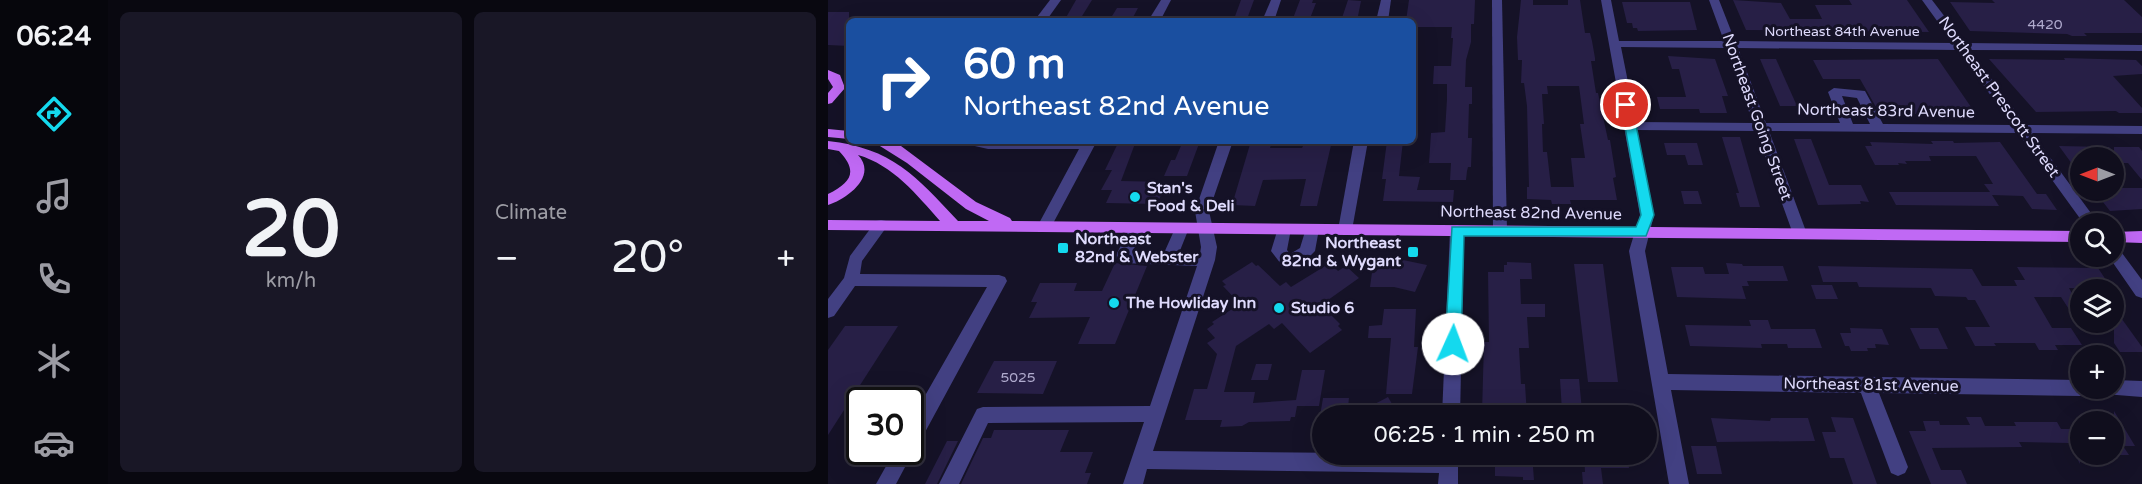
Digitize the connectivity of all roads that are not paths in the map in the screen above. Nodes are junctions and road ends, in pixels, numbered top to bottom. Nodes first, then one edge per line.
1 (1056, 0) edge
2 (1166, 0) edge
3 (1276, 0) edge
4 (1386, 0) edge
5 (1497, 0) edge
6 (1606, 0) edge
7 (1714, 0) edge
8 (1928, 0) edge
9 (1043, 18) edge
10 (1156, 18) edge
11 (1269, 18) edge
12 (1383, 18) edge
13 (1614, 44) junction
14 (1731, 45) junction
15 (1962, 47) junction
16 (2142, 48) edge
17 (828, 74) edge
18 (828, 100) edge
19 (1630, 126) junction
20 (1761, 126) junction
21 (1848, 127) junction
22 (1878, 127) junction
23 (2023, 129) junction
24 (2142, 130) edge
25 (828, 133) edge
26 (840, 142) edge
27 (886, 144) edge
28 (984, 144) edge
29 (1022, 144) edge
30 (1088, 144) edge
31 (1225, 144) edge
32 (1360, 144) edge
33 (828, 200) edge
34 (2084, 213) edge
35 (828, 225) edge
36 (881, 225) junction
37 (954, 226) junction
38 (1017, 226) junction
39 (1044, 227) junction
40 (1137, 228) junction
41 (1182, 228) junction
42 (1204, 228) junction
43 (1284, 229) junction
44 (1312, 229) junction
45 (1345, 230) junction
46 (1457, 231) junction
47 (1500, 231) junction
48 (1641, 232) junction
49 (1800, 234) junction
50 (2070, 237) edge
51 (2124, 237) edge
52 (2141, 238) edge
53 (1169, 259) junction
54 (1207, 260) junction
55 (2124, 267) edge
56 (851, 280) junction
57 (2142, 292) edge
58 (828, 311) edge
59 (1661, 382) junction
60 (1867, 385) junction
61 (2070, 388) edge
62 (2124, 388) edge
63 (2142, 389) edge
64 (1451, 405) edge
65 (1156, 414) junction
66 (924, 416) edge
67 (1312, 459) edge
68 (1141, 460) junction
69 (897, 465) edge
70 (1449, 465) edge
71 (1898, 467) dead end
72 (886, 484) edge
73 (949, 484) edge
74 (1133, 484) edge
75 (1448, 484) edge
76 (1679, 484) edge

1 - 9 street
2 - 10 street
3 - 11 street
4 - 12 street
5 - 47 street
6 - 13 street
7 - 14 street, Northeast Going Street
8 - 15 street, Northeast Prescott Street
13 - 14 street, Northeast 84th Avenue
13 - 19 street
14 - 15 street, Northeast 84th Avenue
14 - 20 street, Northeast Going Street
15 - 16 street, Northeast 84th Avenue
15 - 23 street, Northeast Prescott Street
17 - 18 main road
19 - 20 street, Northeast 83rd Avenue
19 - 48 street
20 - 21 street, Northeast 83rd Avenue
20 - 49 street, Northeast Going Street
21 - 22 street, Northeast 83rd Avenue
21 - 22 street
22 - 23 street, Northeast 83rd Avenue
23 - 24 street, Northeast 83rd Avenue
23 - 34 street, Northeast Prescott Street
25 - 26 main road
26 - 33 main road
26 - 37 main road
27 - 38 main road, Northeast 82nd Avenue
28 - 29 street
30 - 39 street
31 - 42 street
32 - 45 street
35 - 36 main road, Northeast 82nd Avenue
36 - 37 main road, Northeast 82nd Avenue
36 - 56 street
37 - 38 main road, Northeast 82nd Avenue
38 - 39 main road, Northeast 82nd Avenue
39 - 40 main road, Northeast 82nd Avenue
40 - 41 main road, Northeast 82nd Avenue
40 - 53 street
41 - 42 main road, Northeast 82nd Avenue
41 - 53 street
42 - 43 main road, Northeast 82nd Avenue
42 - 54 street
43 - 44 main road, Northeast 82nd Avenue
43 - 44 street
44 - 45 main road, Northeast 82nd Avenue
45 - 46 main road, Northeast 82nd Avenue
46 - 47 main road, Northeast 82nd Avenue
46 - 64 street
47 - 48 main road, Northeast 82nd Avenue
48 - 49 main road, Northeast 82nd Avenue
48 - 59 street
49 - 50 main road, Northeast 82nd Avenue
51 - 52 main road
53 - 54 street
54 - 65 street
55 - 57 street
56 - 58 street
56 - 66 street
59 - 60 street, Northeast 81st Avenue
59 - 76 street
60 - 61 street, Northeast 81st Avenue
60 - 71 street
62 - 63 street
65 - 68 street
65 - 73 street
67 - 68 street
68 - 74 street
69 - 72 street
70 - 75 street

